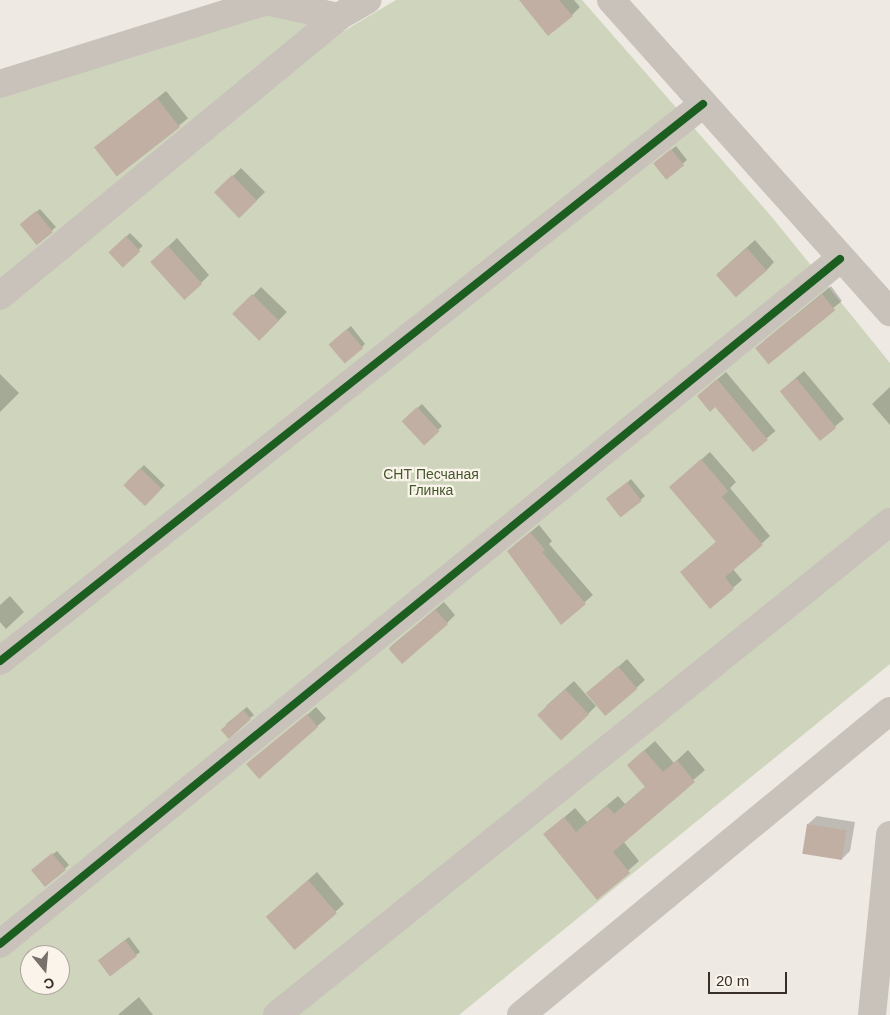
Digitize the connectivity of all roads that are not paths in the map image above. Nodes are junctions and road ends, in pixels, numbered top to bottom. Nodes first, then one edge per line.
1 (368, 0) edge
2 (611, 0) edge
3 (338, 17) junction
4 (0, 84) edge
5 (703, 104) junction
6 (840, 259) junction
7 (0, 296) edge
8 (890, 312) edge
9 (890, 522) edge
10 (0, 661) edge
11 (890, 711) edge
12 (890, 835) edge
13 (0, 944) edge
14 (277, 1015) edge
15 (521, 1015) edge
16 (872, 1015) edge

1 - 3 street
2 - 5 street
3 - 4 street
3 - 7 street
5 - 6 street
5 - 10 street
6 - 8 street
6 - 13 street
9 - 14 street
11 - 15 street
12 - 16 street

